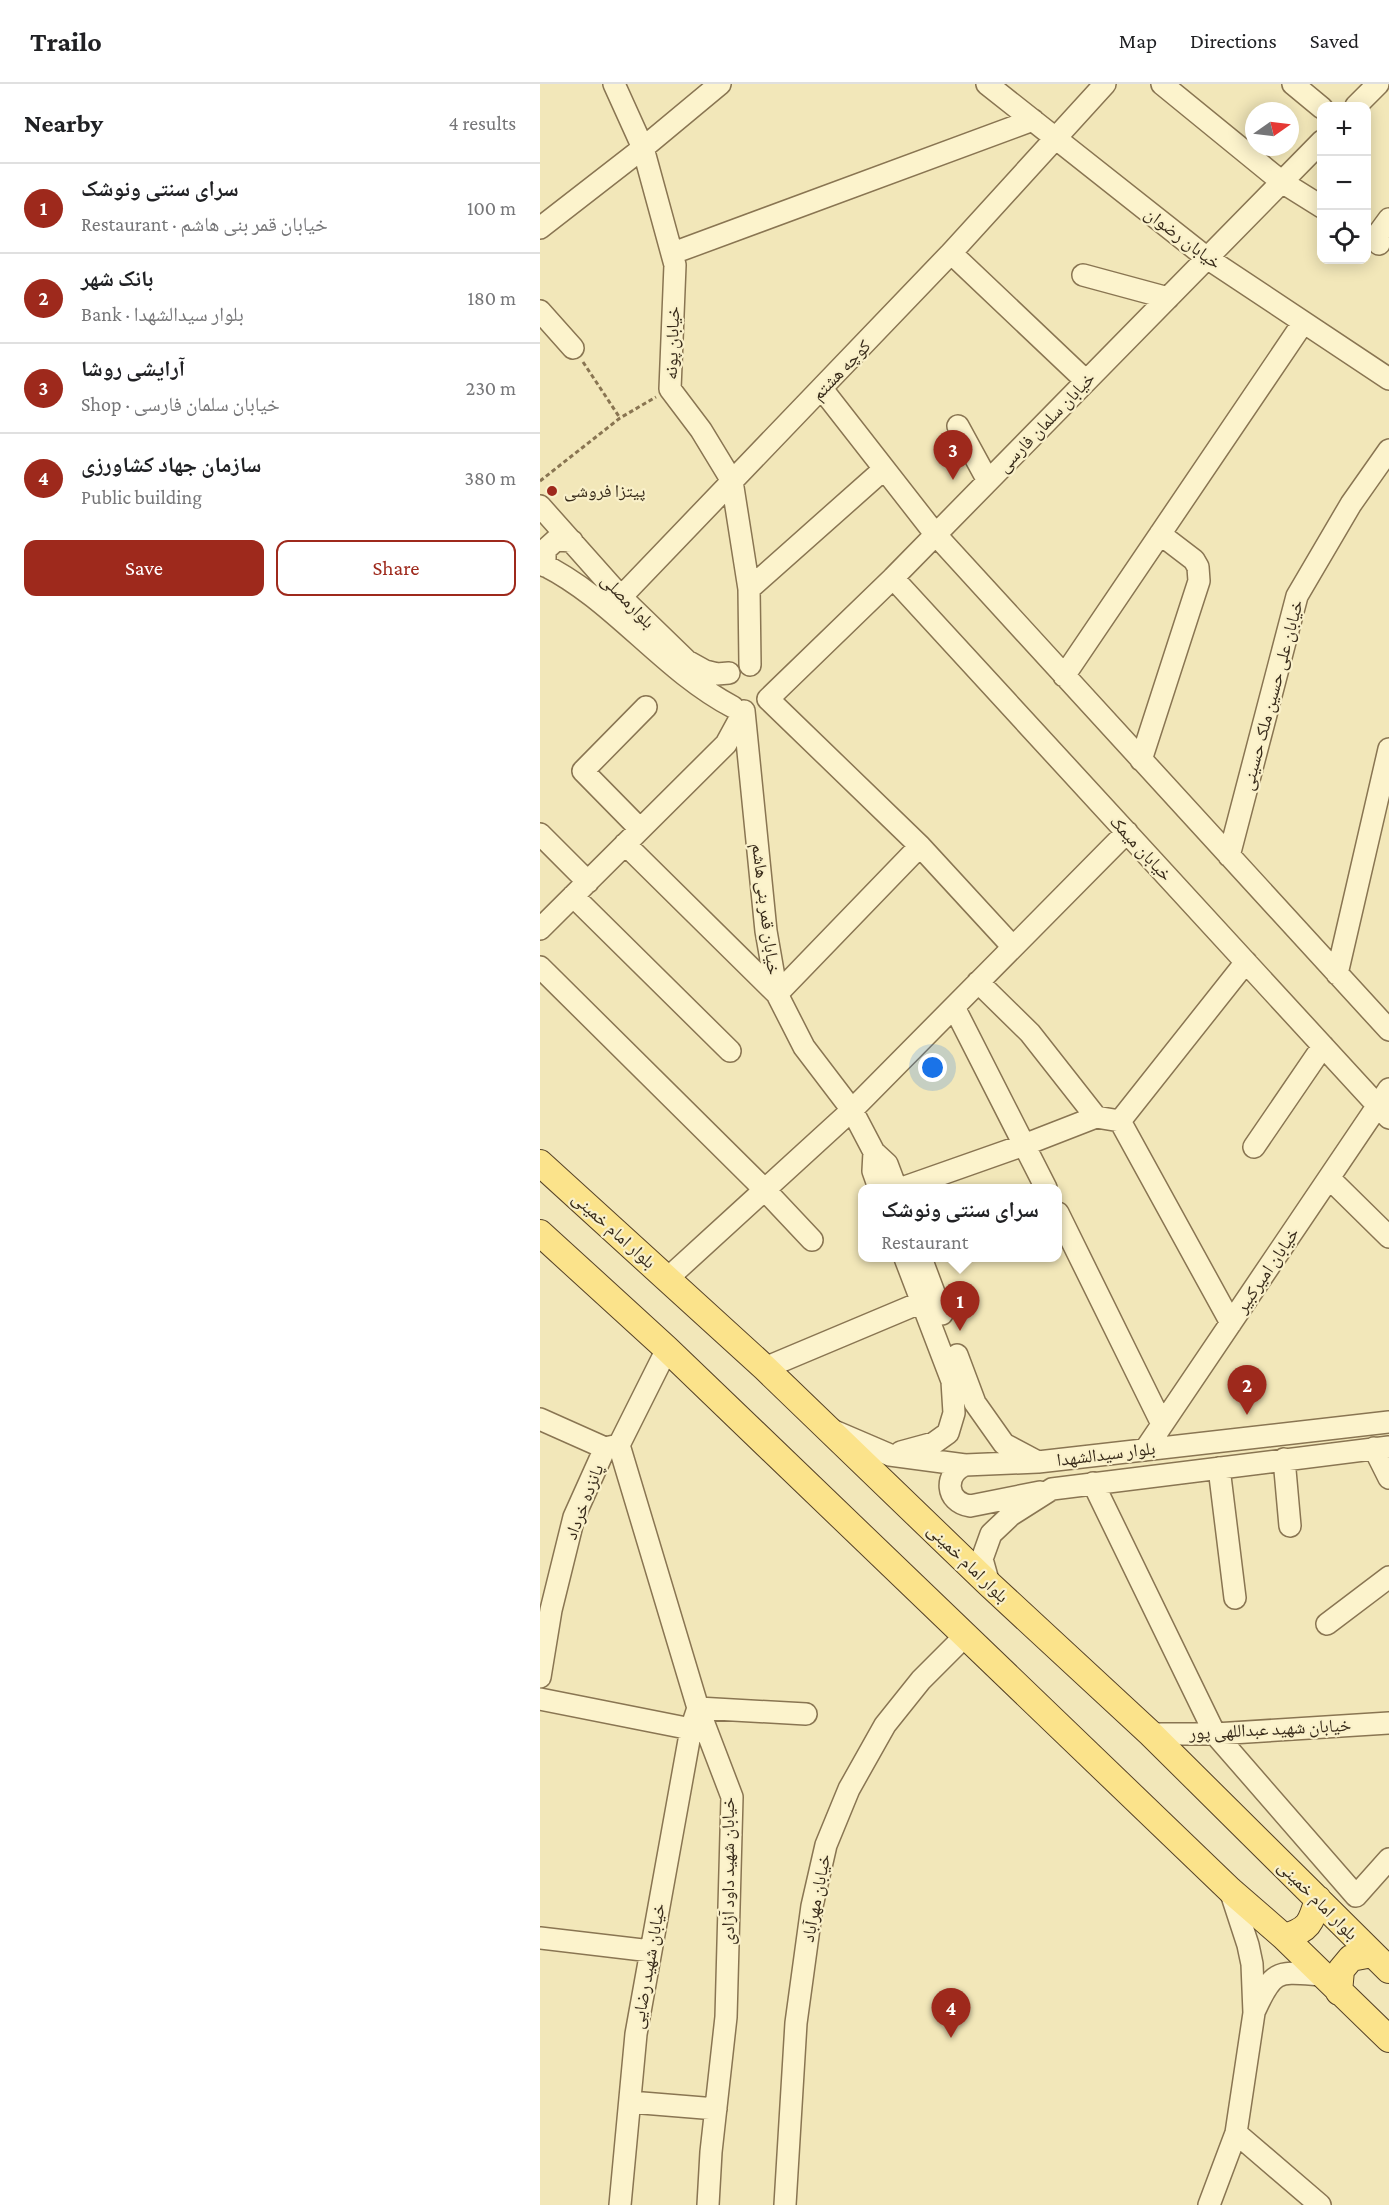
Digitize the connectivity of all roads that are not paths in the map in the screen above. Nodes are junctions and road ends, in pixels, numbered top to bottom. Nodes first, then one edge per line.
1 (614, 84) edge
2 (720, 84) edge
3 (987, 84) edge
4 (1105, 84) edge
5 (1162, 84) edge
6 (1293, 84) edge
7 (1378, 84) edge
8 (1360, 102) edge
9 (1317, 104) edge
10 (1033, 120) junction
11 (1056, 139) junction
12 (1317, 146) edge
13 (643, 148) junction
14 (1282, 182) junction
15 (1317, 204) edge
16 (1389, 219) edge
17 (540, 228) edge
18 (1378, 244) edge
19 (672, 253) junction
20 (951, 254) junction
21 (1207, 258) junction
22 (1083, 275) dead end
23 (1168, 298) junction
24 (540, 311) edge
25 (1303, 323) junction
26 (573, 348) road end
27 (1389, 379) edge
28 (1086, 381) junction
29 (822, 389) junction
30 (958, 426) dead end
31 (1389, 450) edge
32 (883, 470) junction
33 (732, 481) junction
34 (988, 481) junction
35 (540, 506) edge
36 (1160, 534) junction
37 (936, 536) junction
38 (572, 541) junction
39 (542, 565) edge
40 (893, 578) junction
41 (749, 589) junction
42 (621, 597) junction
43 (750, 665) junction
44 (729, 673) junction
45 (1064, 676) junction
46 (768, 699) junction
47 (646, 707) dead end
48 (738, 709) junction
49 (1389, 749) edge
50 (1141, 760) junction
51 (1127, 832) junction
52 (540, 834) edge
53 (633, 837) junction
54 (920, 846) junction
55 (1229, 856) junction
56 (581, 889) junction
57 (540, 929) edge
58 (1013, 947) junction
59 (1246, 962) junction
60 (540, 967) edge
61 (1337, 974) junction
62 (978, 982) junction
63 (777, 993) junction
64 (954, 1007) junction
65 (1389, 1030) edge
66 (1323, 1046) junction
67 (730, 1052) dead end
68 (1385, 1104) edge
69 (852, 1110) junction
70 (1096, 1117) junction
71 (1119, 1121) junction
72 (1024, 1145) junction
73 (1254, 1147) dead end
74 (874, 1152) junction
75 (540, 1163) edge
76 (1329, 1178) junction
77 (878, 1184) edge
78 (894, 1184) edge
79 (913, 1184) edge
80 (1044, 1184) edge
81 (764, 1190) junction
82 (1062, 1221) edge
83 (540, 1233) edge
84 (1389, 1237) edge
85 (812, 1240) dead end
86 (907, 1262) edge
87 (923, 1262) edge
88 (668, 1278) junction
89 (922, 1302) junction
90 (1231, 1323) junction
91 (668, 1349) junction
92 (765, 1368) junction
93 (540, 1419) edge
94 (1389, 1422) edge
95 (1162, 1424) junction
96 (829, 1428) junction
97 (612, 1446) junction
98 (1382, 1448) edge
99 (1145, 1450) junction
100 (890, 1455) junction
101 (1284, 1459) junction
102 (1038, 1462) junction
103 (965, 1465) junction
104 (1219, 1468) junction
105 (1389, 1478) edge
106 (1093, 1483) junction
107 (1052, 1490) junction
108 (1290, 1526) dead end
109 (1389, 1577) edge
110 (989, 1584) junction
111 (1235, 1598) dead end
112 (1327, 1624) dead end
113 (966, 1635) junction
114 (540, 1677) edge
115 (540, 1699) edge
116 (698, 1708) junction
117 (806, 1714) dead end
118 (1389, 1723) edge
119 (691, 1729) junction
120 (1151, 1734) junction
121 (1215, 1734) junction
122 (1389, 1859) edge
123 (1230, 1890) junction
124 (1318, 1899) junction
125 (1284, 1937) junction
126 (540, 1938) edge
127 (651, 1951) junction
128 (1381, 1962) edge
129 (1331, 1983) junction
130 (1254, 2013) junction
131 (1389, 2040) edge
132 (630, 2102) junction
133 (716, 2109) junction
134 (1236, 2133) junction
135 (620, 2205) edge
136 (708, 2205) edge
137 (785, 2205) edge
138 (1209, 2205) edge
139 (1320, 2205) edge

1 - 13 street, خیابان پونه
2 - 13 street
3 - 10 street, خیابان رضوان
4 - 11 street, کوچه هشتم
5 - 14 street
6 - 9 street
7 - 8 street
10 - 11 street, خیابان رضوان
10 - 19 street
11 - 20 street, کوچه هشتم
11 - 21 street, خیابان رضوان
12 - 14 street, خیابان سلمان فارسی
13 - 17 street
13 - 19 street, خیابان پونه
14 - 15 street
14 - 21 street, خیابان سلمان فارسی
16 - 18 street
19 - 33 street, خیابان پونه
20 - 28 street
20 - 29 street, کوچه هشتم
21 - 23 street, خیابان سلمان فارسی
21 - 25 street, خیابان رضوان
22 - 23 street
23 - 28 street, خیابان سلمان فارسی
24 - 26 street
25 - 27 street, خیابان رضوان
25 - 36 street
28 - 34 street, خیابان سلمان فارسی
29 - 32 street
29 - 33 street, کوچه هشتم
30 - 34 street
31 - 55 street, خیابان علی حسین ملک حسینی
32 - 37 street
32 - 41 street
33 - 41 street, خیابان پونه
33 - 42 street, کوچه هشتم
34 - 37 street, خیابان سلمان فارسی
35 - 38 street, بلوارمصلی
36 - 45 street
36 - 50 street
37 - 40 street, خیابان سلمان فارسی
37 - 45 street
38 - 39 street
38 - 42 street, بلوارمصلی
39 - 48 street, بلوارمصلی
40 - 46 street, خیابان سلمان فارسی
40 - 51 street, خیابان میمک
41 - 43 street, خیابان پونه
42 - 44 street, بلوارمصلی
43 - 44 street
43 - 46 street
44 - 48 street
45 - 50 street
46 - 48 street
46 - 54 street
47 - 53 street
48 - 53 street
48 - 63 street, خیابان قمر بنی هاشم
49 - 61 street
50 - 55 street
51 - 58 street
51 - 59 street, خیابان میمک
52 - 56 street
53 - 56 street
53 - 63 street
54 - 58 street
54 - 63 street
55 - 61 street
56 - 57 street
56 - 67 street
58 - 62 street
59 - 66 street, خیابان میمک
59 - 71 street
60 - 81 street
61 - 65 street
62 - 64 street
62 - 70 street
63 - 69 street, خیابان قمر بنی هاشم
64 - 69 street
64 - 72 street
66 - 68 street, خیابان میمک
66 - 73 street
68 - 76 street, خیابان امیرکبیر
69 - 74 street, خیابان قمر بنی هاشم
69 - 81 street
70 - 71 street
70 - 72 street
71 - 90 street
72 - 79 street
72 - 80 street
74 - 77 street, خیابان قمر بنی هاشم
74 - 78 street, خیابان قمر بنی هاشم
75 - 88 main road, بلوار امام خمینی
76 - 84 street
76 - 90 street, خیابان امیرکبیر
81 - 85 street
81 - 88 street
82 - 95 street
83 - 91 main road
86 - 89 street
87 - 102 street
88 - 92 main road, بلوار امام خمینی
89 - 92 street
89 - 100 street
90 - 95 street, خیابان امیرکبیر
91 - 97 street, پانزده خرداد
91 - 113 main road
92 - 96 main road, بلوار امام خمینی
93 - 97 street
94 - 99 street, بلوار سیدالشهدا
95 - 99 street, خیابان امیرکبیر
96 - 100 street, بلوار سیدالشهدا
96 - 110 main road, بلوار امام خمینی
97 - 114 street, پانزده خرداد
97 - 116 street, خیابان شهید داود آزادی
98 - 101 street, بلوار سیدالشهدا
98 - 105 street
99 - 102 street, بلوار سیدالشهدا
100 - 103 street, بلوار سیدالشهدا
101 - 104 street, بلوار سیدالشهدا
101 - 108 street
102 - 103 street, بلوار سیدالشهدا
103 - 107 street
104 - 106 street, بلوار سیدالشهدا
104 - 111 street
106 - 107 street, بلوار سیدالشهدا
106 - 121 street
107 - 110 street, بلوار سیدالشهدا
109 - 112 street
110 - 120 main road, بلوار امام خمینی
113 - 123 main road
113 - 137 street, خیابان مهرآباد
115 - 119 street
116 - 117 street
116 - 119 street, خیابان شهید رضایی
116 - 133 street, خیابان شهید داود آزادی
118 - 121 street, خیابان شهید عبداللهی پور
119 - 127 street, خیابان شهید رضایی
120 - 121 street, خیابان شهید عبداللهی پور
120 - 124 main road, بلوار امام خمینی
121 - 122 street
123 - 125 main road
123 - 130 street
124 - 125 main road
124 - 128 main road, بلوار امام خمینی
125 - 129 main road
126 - 127 street
127 - 132 street, خیابان شهید رضایی
128 - 129 main road
129 - 130 street
129 - 131 main road
130 - 134 street
132 - 133 street
132 - 135 street, خیابان شهید رضایی
133 - 136 street, خیابان شهید داود آزادی
134 - 138 street
134 - 139 street

